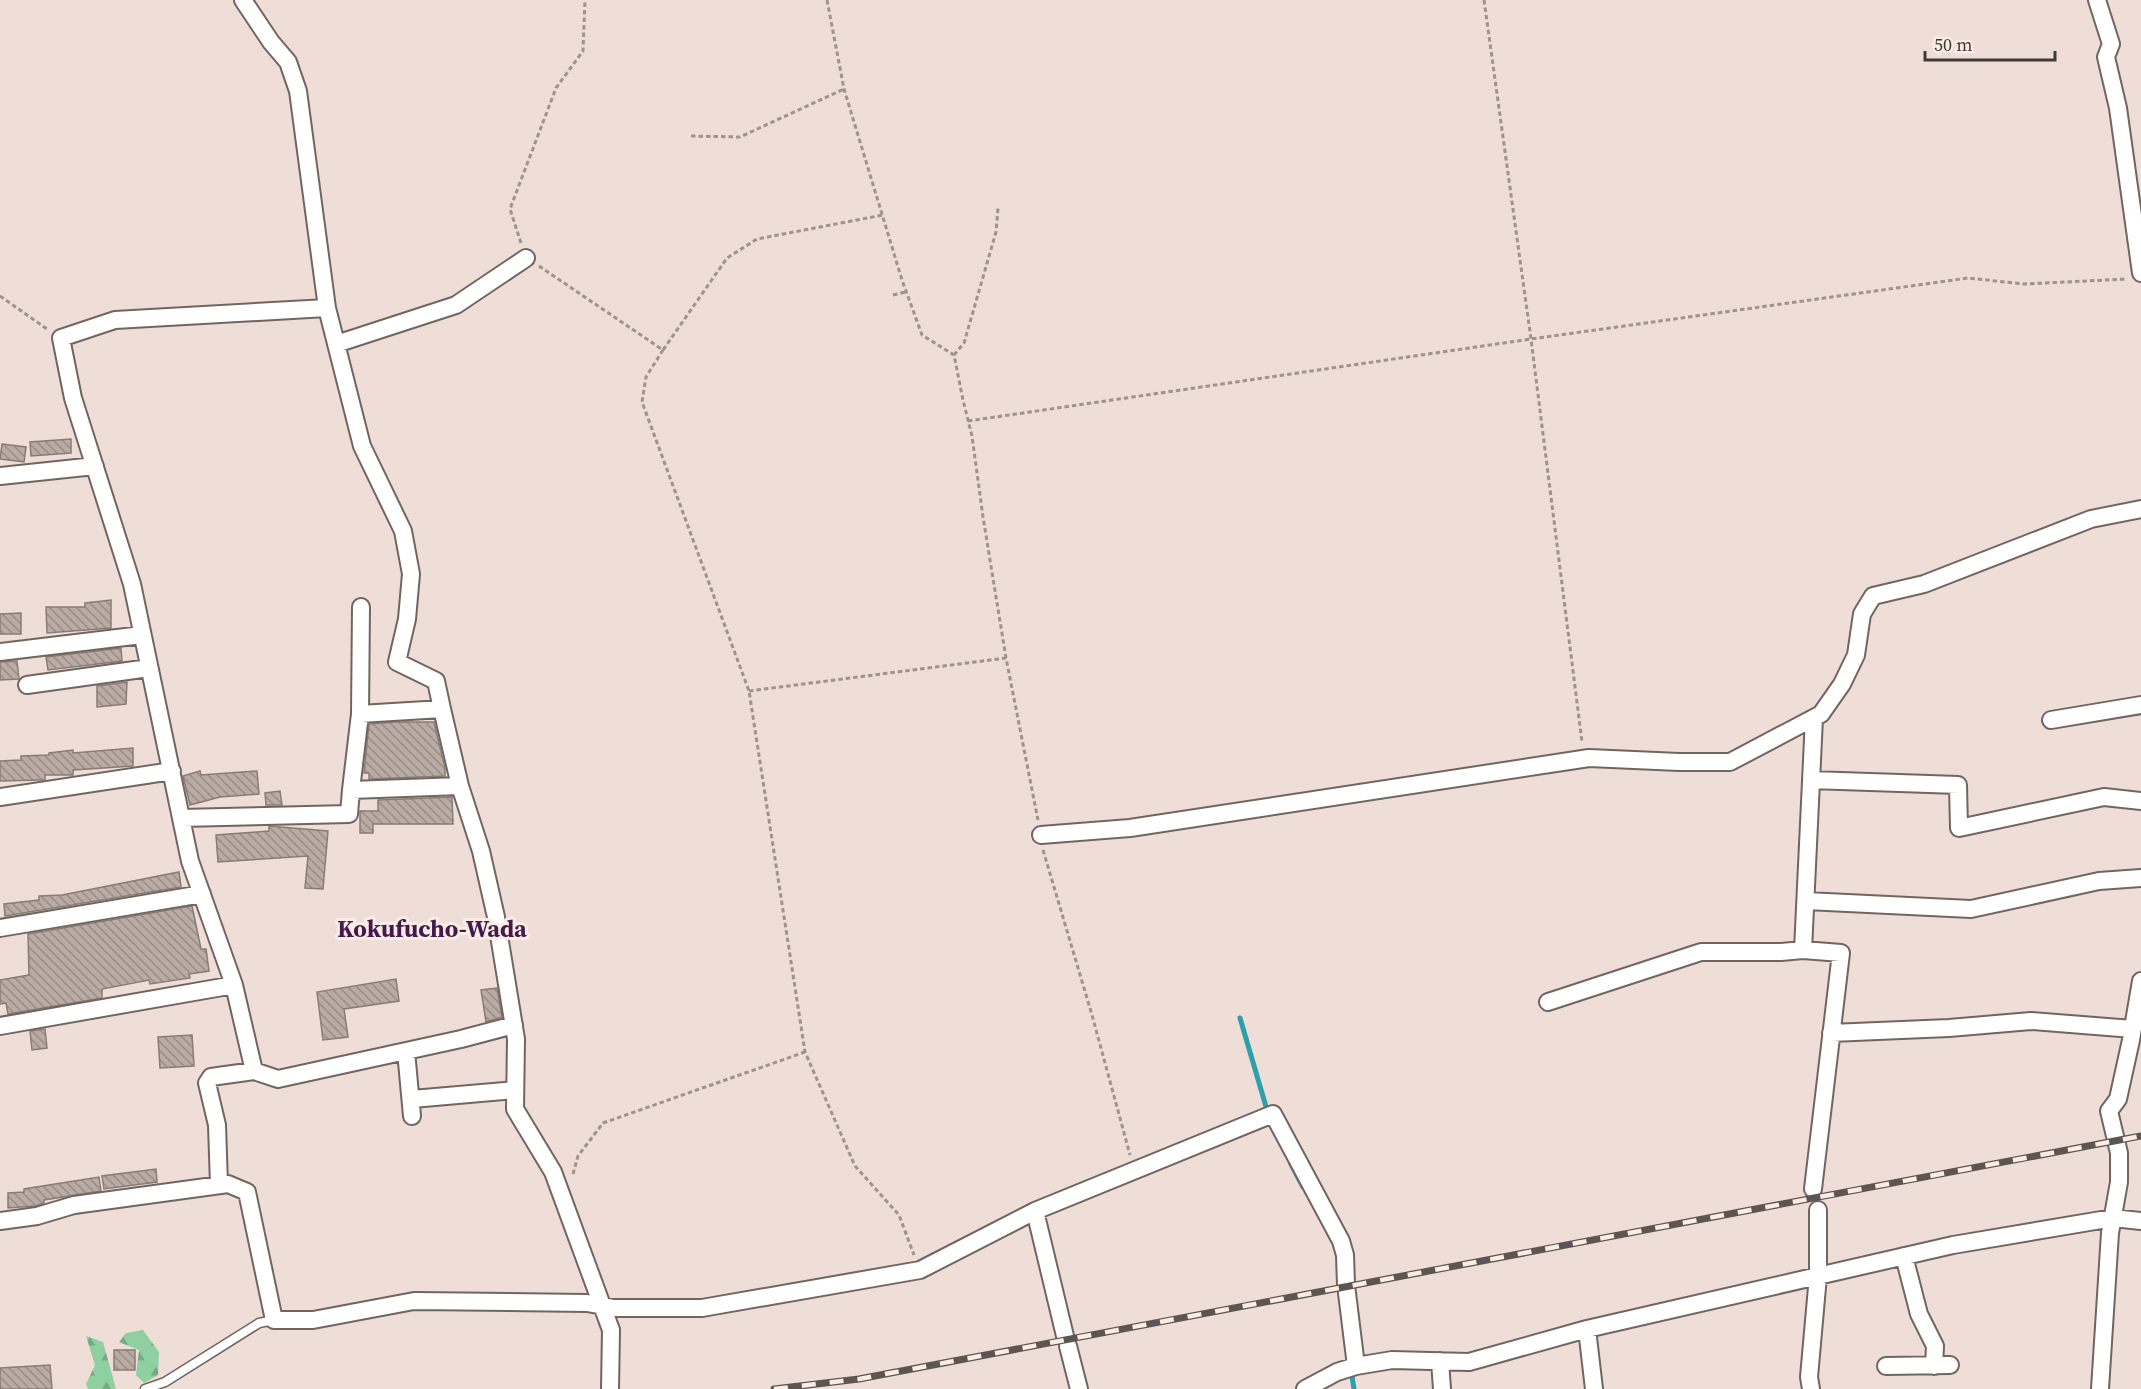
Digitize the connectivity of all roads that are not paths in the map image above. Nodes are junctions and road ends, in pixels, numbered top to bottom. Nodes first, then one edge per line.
1 (243, 0) edge
2 (2097, 0) edge
3 (526, 258) road end
4 (2135, 276) edge
5 (327, 308) junction
6 (336, 344) junction
7 (95, 466) junction
8 (0, 476) edge
9 (2141, 509) edge
10 (361, 607) dead end
11 (142, 635) junction
12 (0, 652) edge
13 (150, 668) junction
14 (27, 685) dead end
15 (2141, 705) edge
16 (442, 709) junction
17 (360, 714) junction
18 (1814, 718) junction
19 (2050, 720) dead end
20 (172, 771) junction
21 (1811, 780) junction
22 (460, 786) junction
23 (351, 790) junction
24 (0, 796) edge
25 (2141, 801) edge
26 (181, 818) junction
27 (1041, 835) road end
28 (2141, 878) edge
29 (202, 894) junction
30 (1806, 901) junction
31 (0, 928) edge
32 (1803, 950) junction
33 (2141, 981) edge
34 (234, 985) junction
35 (1548, 1002) dead end
36 (514, 1025) junction
37 (0, 1026) edge
38 (2133, 1029) junction
39 (1831, 1033) junction
40 (406, 1051) junction
41 (254, 1071) junction
42 (515, 1090) junction
43 (219, 1185) junction
44 (1813, 1189) dead end
45 (1818, 1210) dead end
46 (1035, 1211) junction
47 (2113, 1218) junction
48 (0, 1221) edge
49 (2141, 1221) edge
50 (1904, 1256) junction
51 (1818, 1276) junction
52 (601, 1306) junction
53 (274, 1320) junction
54 (1587, 1329) junction
55 (1440, 1361) junction
56 (1886, 1366) dead end
57 (1352, 1367) junction
58 (145, 1389) edge
59 (610, 1389) edge
60 (1080, 1389) edge
61 (1305, 1389) edge
62 (1442, 1389) edge
63 (1594, 1389) edge
64 (1811, 1389) edge
65 (2100, 1389) edge

1 - 5 street
2 - 4 street
3 - 6 street
5 - 6 street
5 - 7 street
6 - 16 street
7 - 8 street
7 - 11 street
9 - 18 street
10 - 17 street
11 - 12 street
11 - 13 street
13 - 14 street
13 - 20 street
15 - 19 street
16 - 17 street
16 - 22 street
17 - 23 street
18 - 21 street
18 - 27 street
20 - 24 street
20 - 26 street
21 - 25 street
21 - 30 street
22 - 23 street
22 - 36 street
23 - 26 street
26 - 29 street
28 - 30 street
29 - 31 street
29 - 34 street
30 - 32 street
32 - 35 street
32 - 39 street
33 - 38 street
34 - 37 street
34 - 41 street
36 - 40 street
36 - 42 street
38 - 39 street
38 - 47 street
39 - 44 street
40 - 41 street
40 - 42 street
41 - 43 street
42 - 52 street
43 - 48 street
43 - 53 street
45 - 51 street
46 - 52 street
46 - 57 street
46 - 60 street
47 - 49 street
47 - 50 street
47 - 65 street
50 - 51 street
50 - 56 street
51 - 54 street
51 - 64 street
52 - 53 street
52 - 59 street
53 - 58 lane
54 - 55 street
54 - 63 street
55 - 57 street
55 - 62 street
57 - 61 street

